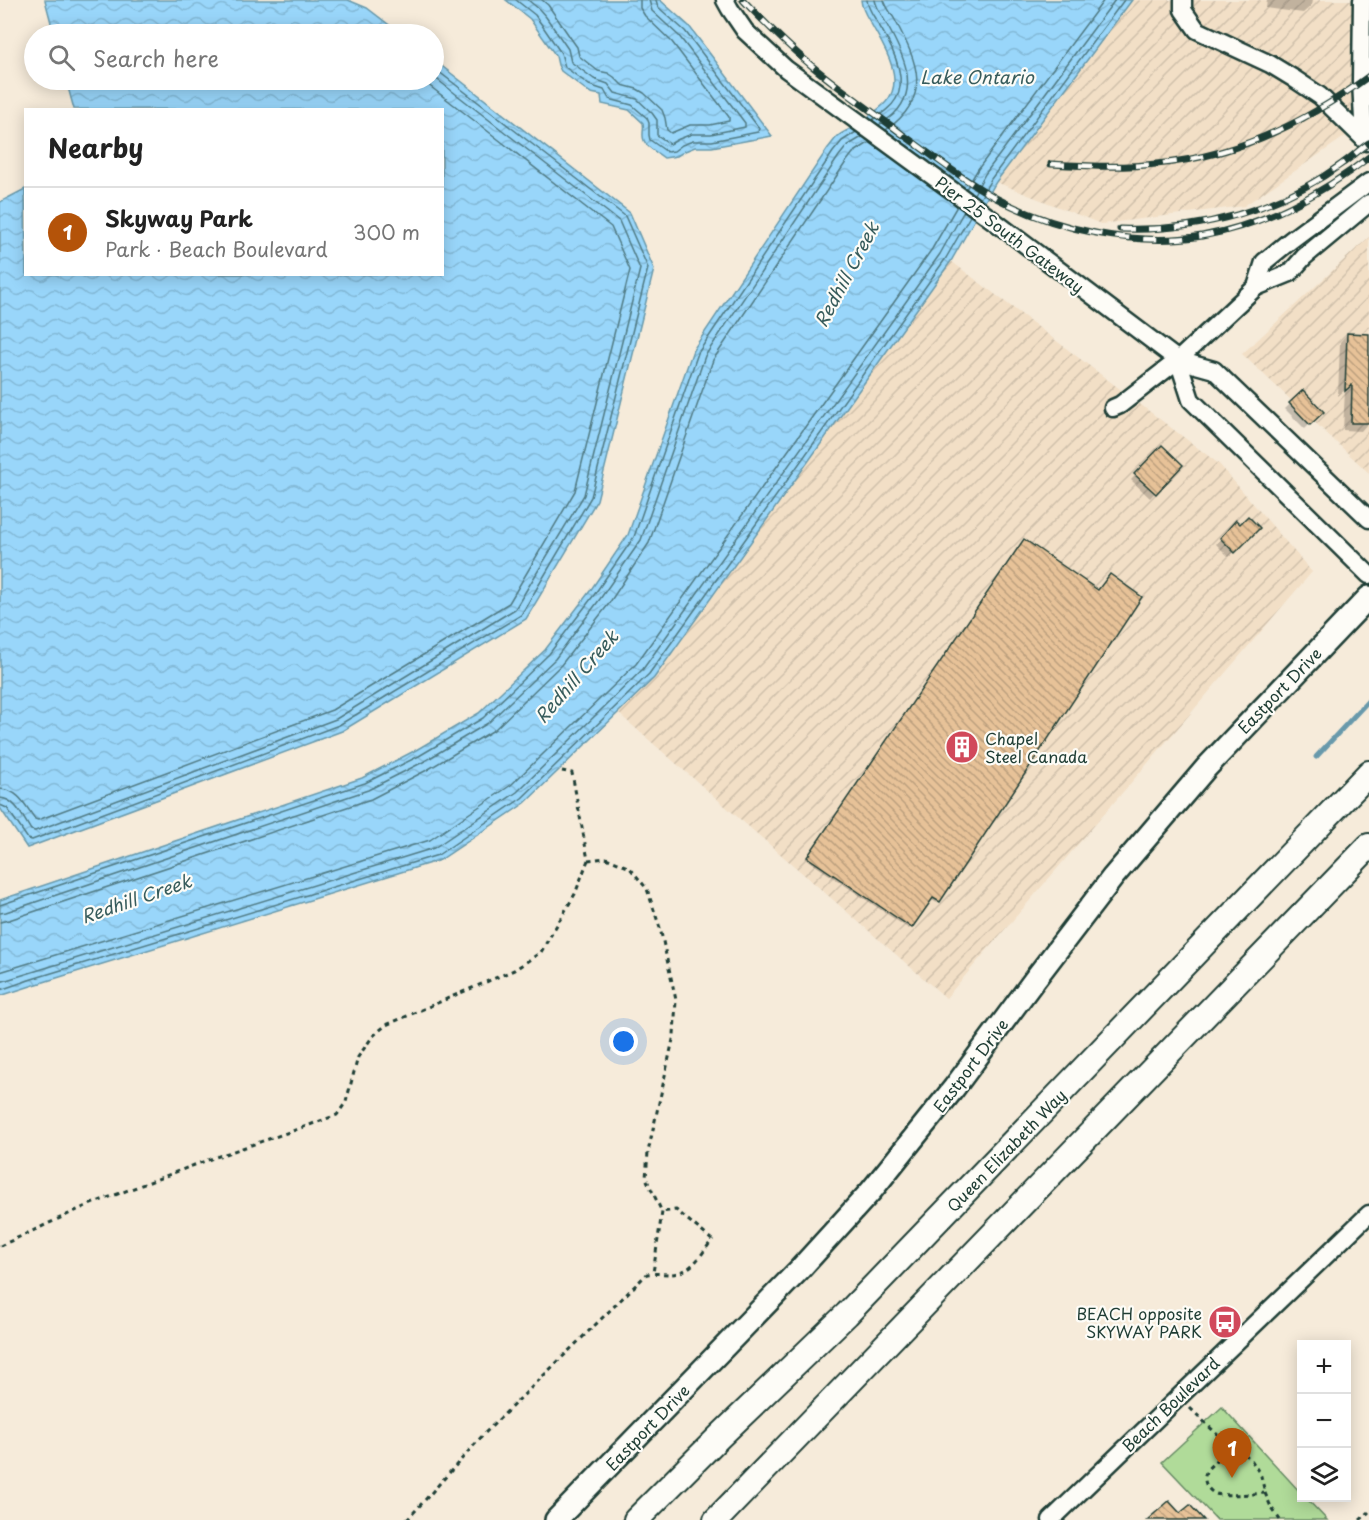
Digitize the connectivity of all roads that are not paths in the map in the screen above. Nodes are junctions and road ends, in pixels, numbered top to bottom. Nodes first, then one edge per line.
1 (725, 0) edge
2 (1182, 0) edge
3 (1362, 0) edge
4 (1367, 144) edge
5 (1369, 182) edge
6 (1369, 203) edge
7 (1256, 287) junction
8 (1178, 360) junction
9 (1113, 408) dead end
10 (1369, 519) edge
11 (1369, 575) edge
12 (1369, 597) edge
13 (1369, 773) edge
14 (1369, 846) edge
15 (1369, 1214) edge
16 (556, 1520) edge
17 (636, 1520) edge
18 (716, 1520) edge
19 (1051, 1520) edge

1 - 8 street, Pier 25 South Gateway
2 - 4 street
3 - 4 street
5 - 7 street
6 - 7 street
7 - 8 street
8 - 9 street
8 - 10 street, Pier 25 South Gateway
8 - 11 street
12 - 16 main road, Eastport Drive
13 - 17 highway, Queen Elizabeth Way
14 - 18 highway
15 - 19 street, Beach Boulevard

